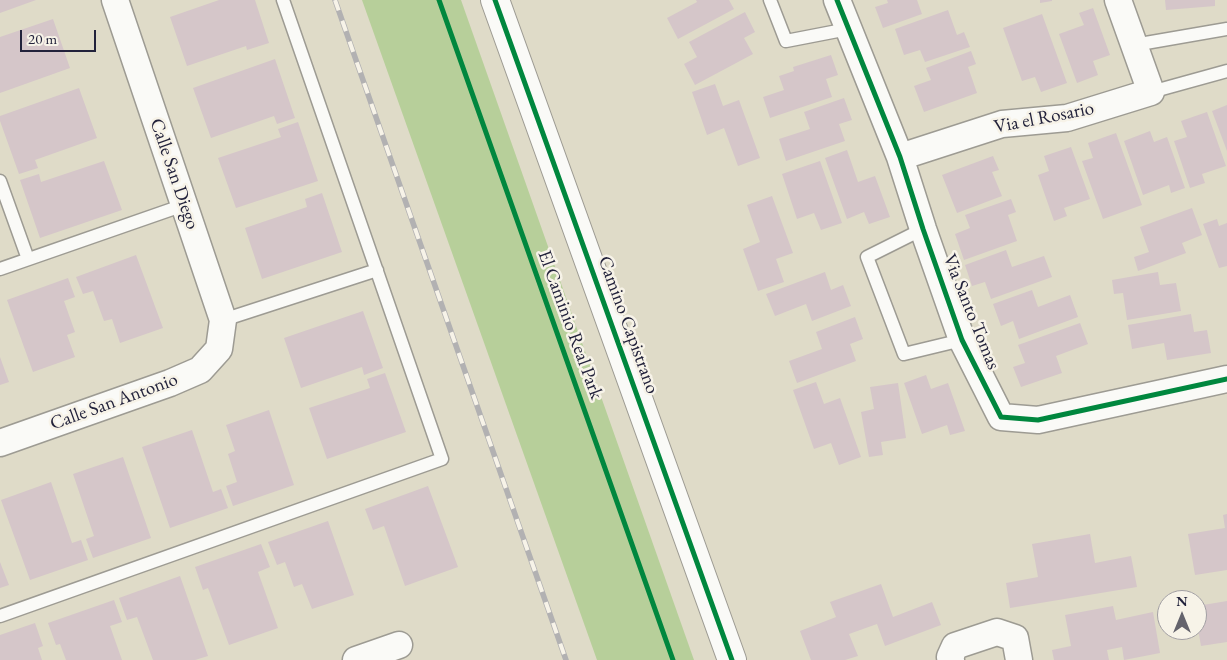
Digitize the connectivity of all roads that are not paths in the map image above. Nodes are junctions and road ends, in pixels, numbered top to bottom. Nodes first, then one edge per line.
1 (115, 0) edge
2 (283, 0) edge
3 (495, 0) edge
4 (770, 0) edge
5 (837, 0) edge
6 (1118, 0) edge
7 (848, 29) junction
8 (1227, 29) edge
9 (1134, 45) junction
10 (1227, 71) edge
11 (1151, 92) junction
12 (900, 157) junction
13 (0, 181) edge
14 (184, 205) junction
15 (923, 229) junction
16 (28, 259) junction
17 (0, 269) edge
18 (376, 270) junction
19 (223, 320) junction
20 (962, 340) junction
21 (219, 349) joint
22 (1227, 379) edge
23 (0, 443) edge
24 (0, 616) edge
25 (399, 644) dead end
26 (356, 660) edge
27 (732, 660) edge
28 (951, 660) edge
29 (1019, 660) edge

1 - 14 street, Calle San Diego
2 - 18 lane
3 - 27 main road, Camino Capistrano
4 - 7 lane
5 - 7 street, Via Santo Tomas
6 - 9 street
7 - 12 street, Via Santo Tomas
8 - 9 lane
9 - 11 street
10 - 11 lane
11 - 12 street, Via el Rosario
12 - 15 street, Via Santo Tomas
13 - 16 lane
14 - 16 lane
14 - 19 street, Calle San Diego
15 - 20 street, Via Santo Tomas
15 - 20 lane
16 - 17 lane
18 - 19 lane
18 - 24 lane
19 - 21 street, Calle San Diego
20 - 22 street, Via Santo Tomas
21 - 23 street, Calle San Antonio
25 - 26 street
28 - 29 street

